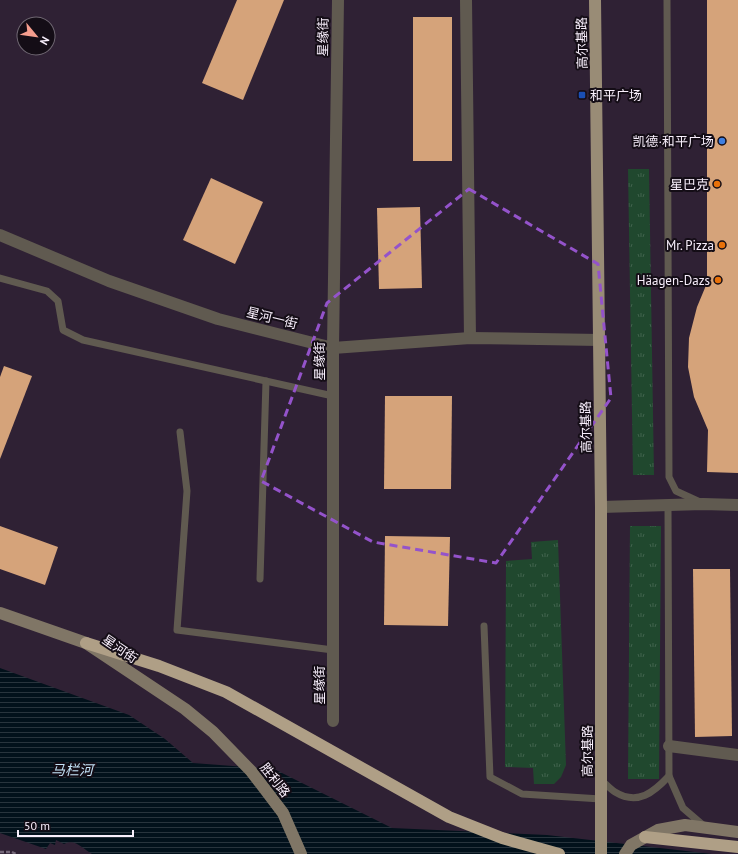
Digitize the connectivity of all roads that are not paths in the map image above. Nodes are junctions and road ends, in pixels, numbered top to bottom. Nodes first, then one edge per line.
1 (338, 0) edge
2 (466, 0) edge
3 (595, 0) edge
4 (667, 0) edge
5 (0, 235) edge
6 (0, 278) edge
7 (470, 338) junction
8 (600, 340) junction
9 (333, 348) junction
10 (266, 381) junction
11 (333, 396) junction
12 (180, 432) dead end
13 (703, 504) junction
14 (668, 505) junction
15 (738, 505) edge
16 (601, 507) junction
17 (260, 579) dead end
18 (0, 613) edge
19 (484, 626) dead end
20 (86, 643) junction
21 (333, 650) junction
22 (333, 721) dead end
23 (213, 732) joint
24 (669, 746) junction
25 (738, 755) edge
26 (669, 776) junction
27 (601, 780) junction
28 (601, 804) junction
29 (705, 828) junction
30 (738, 832) edge
31 (645, 837) junction
32 (502, 838) junction
33 (738, 847) edge
34 (301, 854) edge
35 (538, 854) edge
36 (559, 854) edge
37 (601, 854) edge
38 (625, 854) edge

1 - 9 street, 星缘街
2 - 7 street
3 - 8 main road, 高尔基路
4 - 13 lane
5 - 9 street, 星河一街
6 - 10 lane
7 - 8 street, 星河一街
7 - 9 street, 星河一街
8 - 16 main road, 高尔基路
9 - 11 street, 星缘街
10 - 11 lane
10 - 17 lane
11 - 21 street, 星缘街
12 - 21 lane
13 - 14 street
13 - 15 street
14 - 16 street
14 - 24 lane
16 - 27 main road, 高尔基路
18 - 20 main road, 星河街
19 - 28 lane
20 - 23 main road, 星河街
20 - 32 highway
21 - 22 street, 星缘街
23 - 34 main road, 胜利路
24 - 25 street
24 - 26 lane
26 - 27 lane
26 - 29 lane
27 - 28 main road, 高尔基路
28 - 37 main road, 高尔基路
29 - 30 main road
29 - 31 main road
31 - 33 highway
31 - 38 main road
32 - 35 highway
32 - 36 highway

